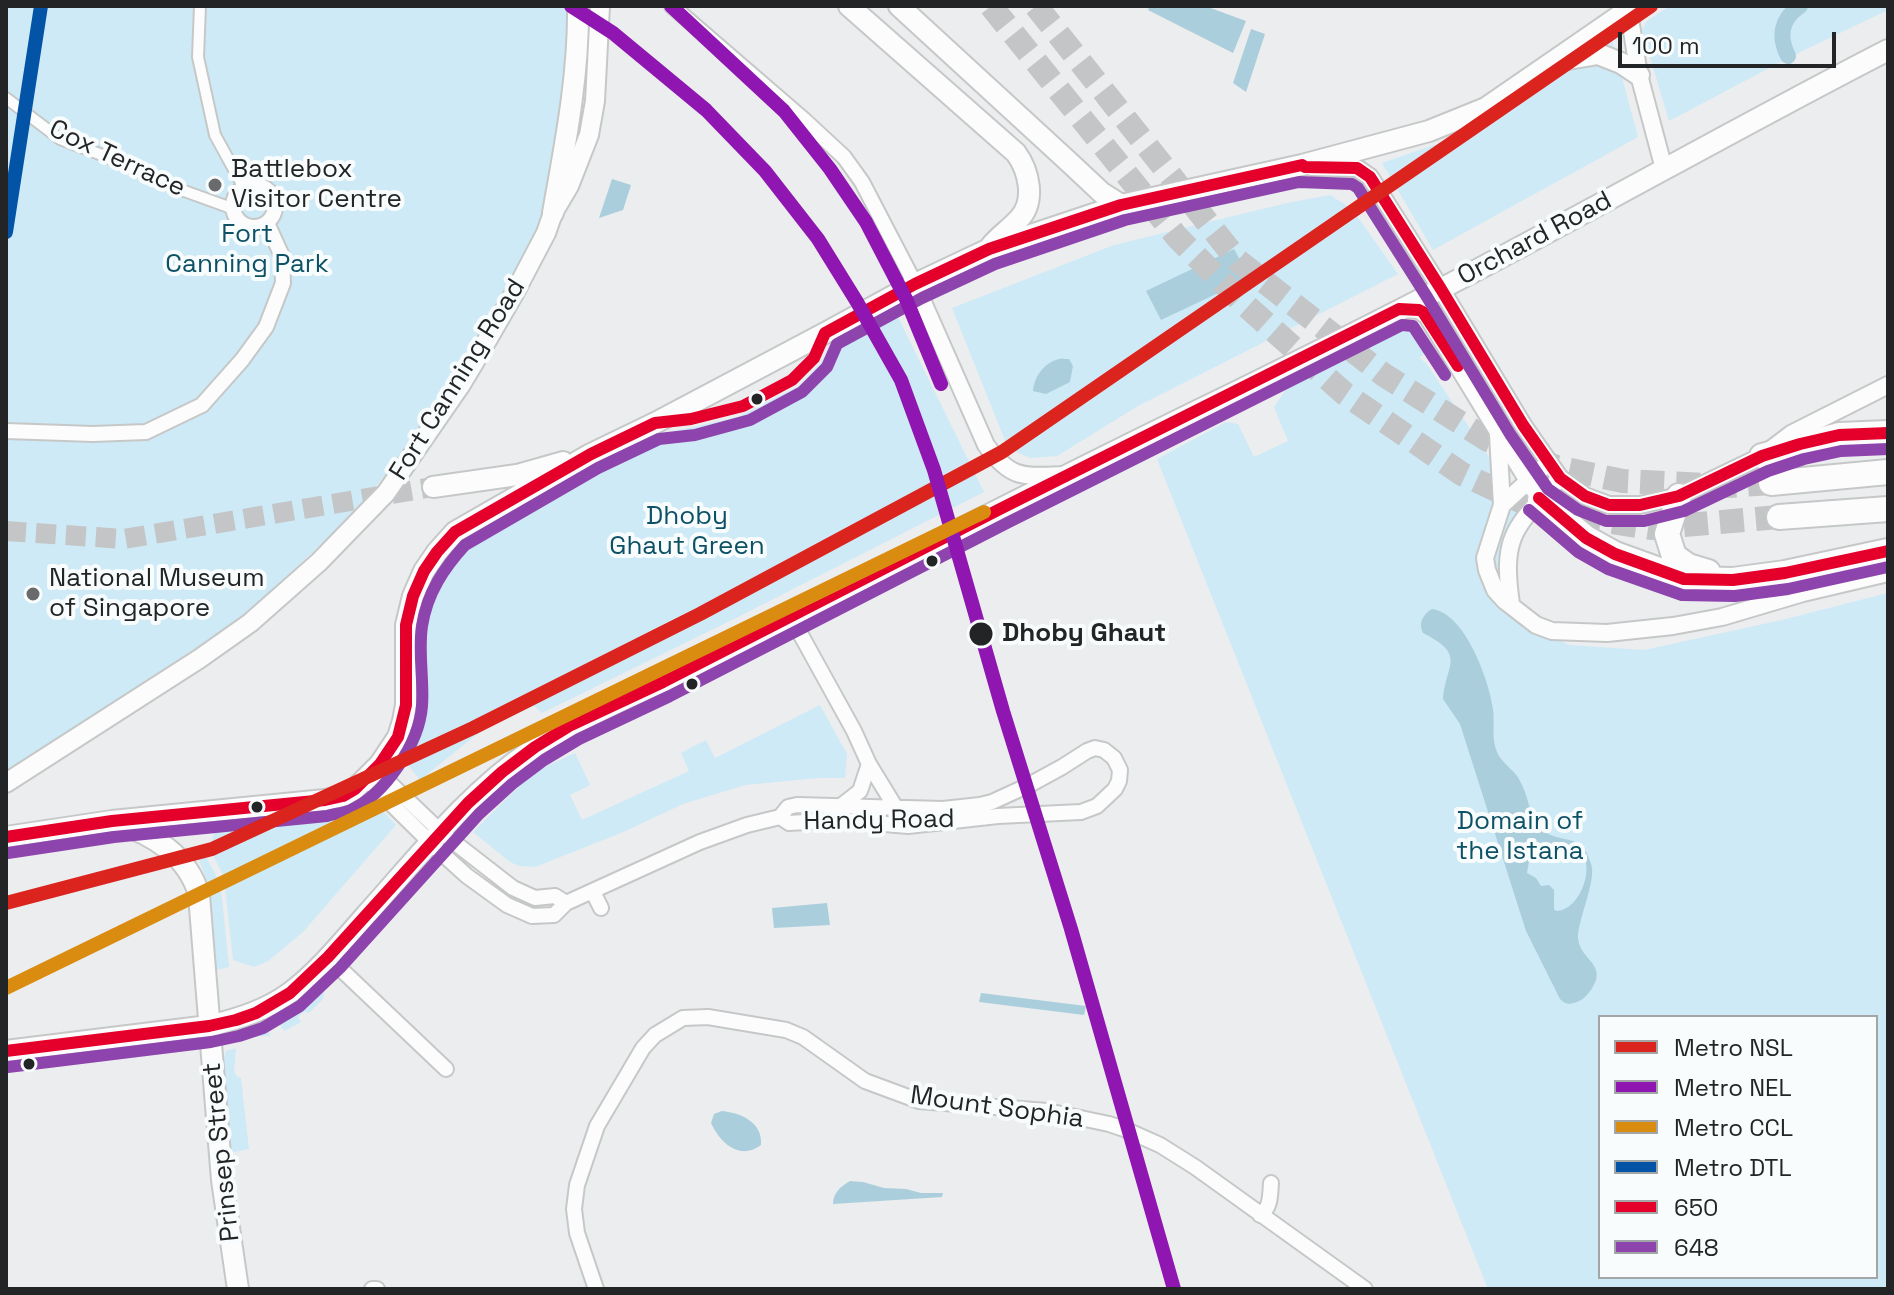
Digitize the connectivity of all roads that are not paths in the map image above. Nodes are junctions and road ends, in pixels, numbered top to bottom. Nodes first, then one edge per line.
1 (200, 6) edge
2 (578, 6) edge
3 (600, 6) edge
4 (672, 6) edge
5 (849, 6) edge
6 (899, 6) edge
7 (1625, 9) edge
8 (1888, 50) edge
9 (1554, 62) junction
10 (1639, 75) junction
11 (994, 94) junction
12 (6, 98) edge
13 (973, 116) junction
14 (1302, 165) junction
15 (1664, 169) junction
16 (244, 188) junction
17 (1121, 205) junction
18 (234, 209) junction
19 (552, 218) junction
20 (267, 223) junction
21 (989, 249) junction
22 (915, 284) junction
23 (1441, 289) junction
24 (1399, 309) junction
25 (1888, 385) edge
26 (6, 431) edge
27 (1497, 433) junction
28 (1888, 433) edge
29 (591, 454) junction
30 (1762, 456) junction
31 (1549, 462) junction
32 (1888, 472) edge
33 (1067, 475) junction
34 (1560, 478) junction
35 (1771, 483) tunnel mouth
36 (433, 487) tunnel mouth
37 (1534, 491) junction
38 (1679, 496) junction
39 (1502, 505) junction
40 (1888, 509) edge
41 (1779, 517) tunnel mouth
42 (1888, 551) edge
43 (1888, 573) edge
44 (1733, 580) junction
45 (1511, 604) junction
46 (791, 617) junction
47 (57, 749) junction
48 (869, 764) junction
49 (370, 774) junction
50 (6, 783) edge
51 (6, 798) edge
52 (842, 805) junction
53 (895, 808) junction
54 (780, 817) junction
55 (112, 821) junction
56 (908, 826) junction
57 (8, 835) edge
58 (435, 837) junction
59 (593, 892) junction
60 (601, 908) dead end
61 (328, 957) junction
62 (209, 1026) junction
63 (6, 1051) edge
64 (446, 1069) dead end
65 (1271, 1183) dead end
66 (1260, 1215) junction
67 (1352, 1284) edge
68 (238, 1289) edge
69 (596, 1289) edge
70 (1365, 1289) edge

1 - 16 street
2 - 19 main road
3 - 19 main road, Fort Canning Road
4 - 22 street
5 - 13 main road
6 - 11 main road
7 - 9 main road
7 - 10 street
8 - 15 main road, Orchard Road
9 - 10 main road
9 - 14 main road
10 - 15 street
11 - 13 main road
11 - 17 main road
12 - 18 street, Cox Terrace
13 - 21 main road
14 - 17 main road
14 - 23 street
15 - 23 main road, Orchard Road
16 - 18 street
16 - 20 street
17 - 21 main road
18 - 20 street
19 - 47 main road, Fort Canning Road
20 - 26 street
21 - 22 main road
22 - 29 main road
22 - 33 street
23 - 24 main road, Orchard Road
23 - 31 street
24 - 27 street
24 - 33 main road, Orchard Road
25 - 30 street
27 - 37 street
27 - 39 street
28 - 30 highway
29 - 36 main road
29 - 49 main road
30 - 38 street
31 - 34 street
31 - 37 street
32 - 35 highway
33 - 46 main road, Orchard Road
34 - 37 street
34 - 38 street
37 - 39 street
37 - 44 highway
37 - 45 street
38 - 44 highway
39 - 45 street
40 - 41 highway
42 - 44 highway
43 - 45 street
46 - 48 street
46 - 58 main road, Orchard Road
47 - 50 main road, Fort Canning Road
47 - 51 main road, Fort Canning Road
48 - 52 street
48 - 53 street
49 - 55 main road
49 - 58 street, Handy Road
52 - 53 street, Handy Road
52 - 54 street, Handy Road
53 - 56 street
53 - 56 street, Handy Road
54 - 56 street, Handy Road
54 - 59 street, Handy Road
55 - 57 main road
55 - 62 main road, Prinsep Street
58 - 59 street, Handy Road
58 - 61 main road, Orchard Road
59 - 60 street
61 - 62 main road, Orchard Road
61 - 64 street
62 - 63 main road, Orchard Road
62 - 68 main road, Prinsep Street
65 - 66 street
66 - 67 street, Mount Sophia
66 - 69 street, Mount Sophia
67 - 70 street, Mount Sophia

